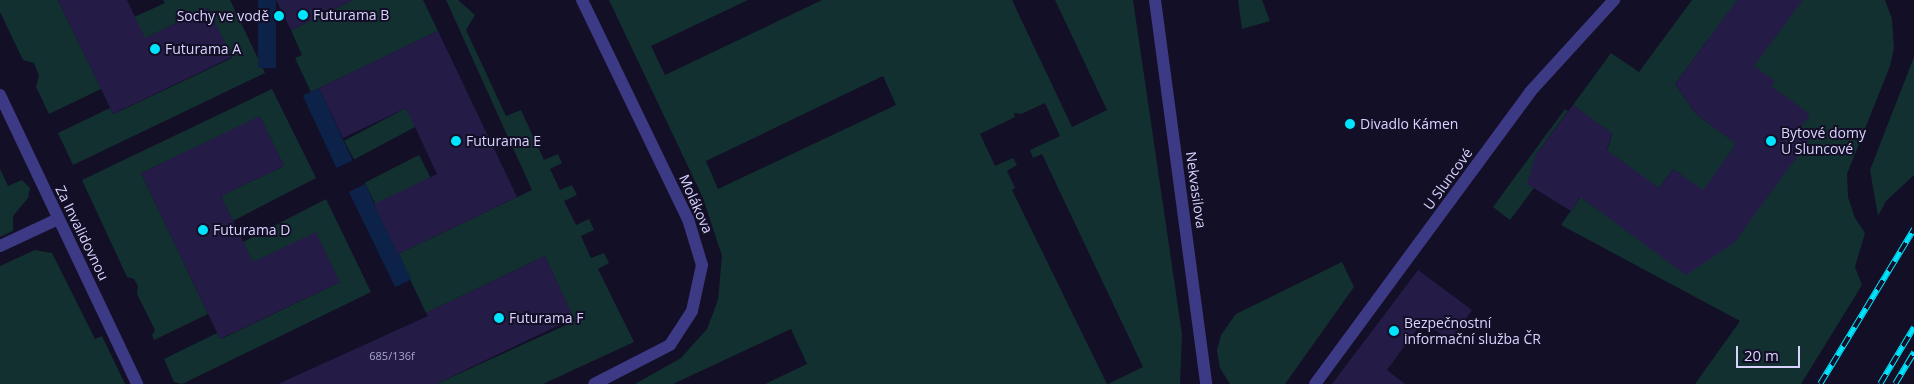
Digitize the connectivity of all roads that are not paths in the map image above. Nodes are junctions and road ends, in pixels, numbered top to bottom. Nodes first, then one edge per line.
1 (582, 0) edge
2 (1155, 0) edge
3 (1614, 0) edge
4 (0, 96) edge
5 (58, 219) junction
6 (0, 246) edge
7 (137, 384) edge
8 (594, 384) edge
9 (1206, 384) edge
10 (1315, 384) edge

1 - 8 street, Molákova
2 - 9 street, Nekvasilova
3 - 10 street, U Sluncové
4 - 5 street, Za Invalidovnou
5 - 6 street
5 - 7 street, Za Invalidovnou

